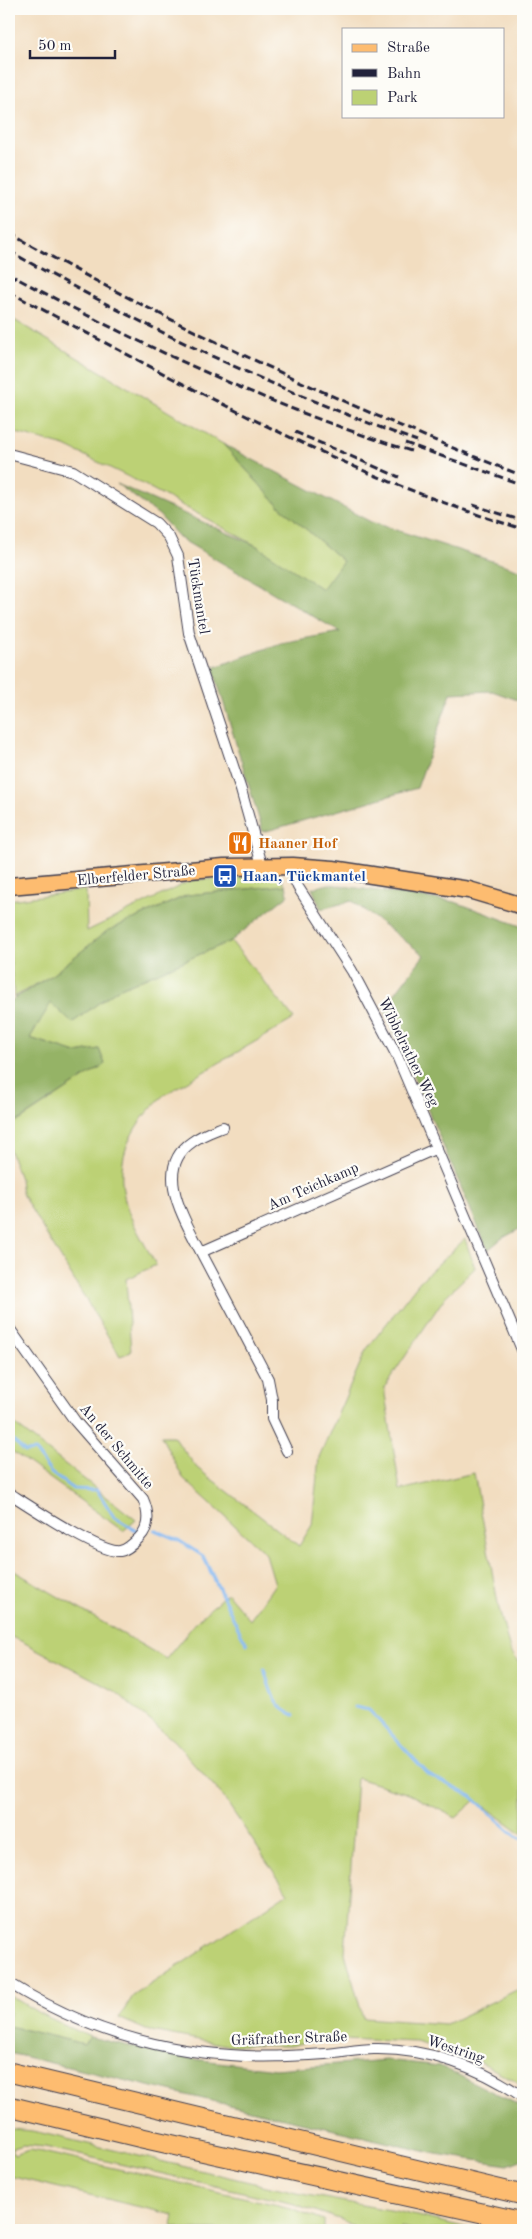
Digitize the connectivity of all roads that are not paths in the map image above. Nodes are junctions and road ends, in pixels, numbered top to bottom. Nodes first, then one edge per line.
1 (9, 454) edge
2 (262, 865) junction
3 (293, 866) junction
4 (9, 886) edge
5 (523, 906) edge
6 (223, 1127) dead end
7 (437, 1148) junction
8 (200, 1252) junction
9 (9, 1328) edge
10 (523, 1352) edge
11 (287, 1451) dead end
12 (9, 1493) edge
13 (9, 1983) edge
14 (373, 2049) joint
15 (9, 2072) edge
16 (523, 2097) edge
17 (9, 2106) edge
18 (9, 2119) edge
19 (142, 2138) junction
20 (523, 2194) edge
21 (523, 2222) edge

1 - 2 street, Tückmantel
2 - 3 main road, Elberfelder Straße
2 - 4 main road, Elberfelder Straße
3 - 5 main road, Elberfelder Straße
3 - 7 street, Wibbelrather Weg
6 - 8 street
7 - 8 street, Am Teichkamp
7 - 10 street, Wibbelrather Weg
8 - 11 street
9 - 12 street, An der Schmitte
13 - 14 street, Gräfrather Straße
14 - 16 street, Westring
15 - 20 highway
17 - 19 highway
18 - 19 highway
19 - 21 highway

